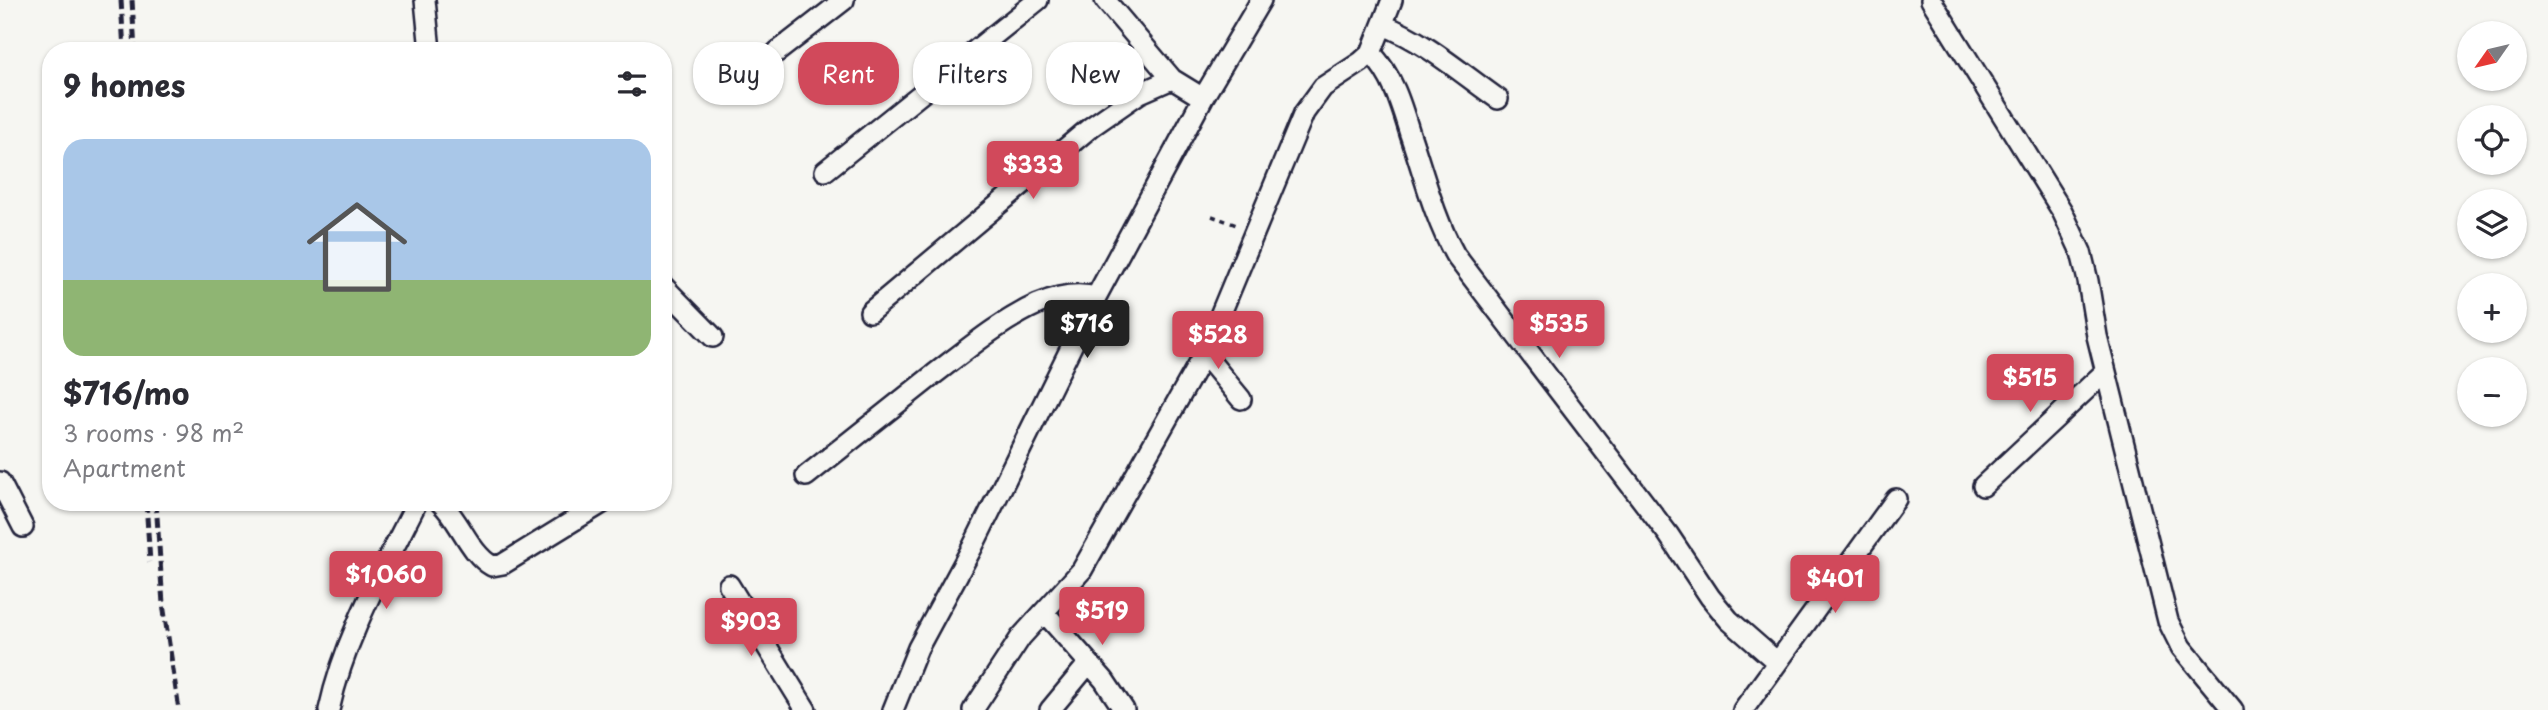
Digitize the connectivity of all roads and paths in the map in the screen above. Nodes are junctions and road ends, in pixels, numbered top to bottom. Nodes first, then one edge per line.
1 (425, 0) edge
2 (844, 0) edge
3 (1038, 0) edge
4 (1105, 0) edge
5 (1261, 0) edge
6 (1392, 0) edge
7 (1931, 0) edge
8 (1383, 25) junction
9 (429, 42) edge
10 (784, 47) edge
11 (1371, 53) junction
12 (1172, 79) junction
13 (1203, 97) junction
14 (1498, 99) dead end
15 (825, 171) dead end
16 (1212, 216) dead end
17 (1254, 231) junction
18 (672, 295) edge
19 (1096, 297) junction
20 (870, 312) dead end
21 (713, 337) dead end
22 (1204, 354) junction
23 (2105, 372) junction
24 (1241, 399) dead end
25 (806, 476) dead end
26 (0, 482) edge
27 (1983, 486) dead end
28 (1896, 499) dead end
29 (413, 511) edge
30 (449, 511) edge
31 (589, 511) edge
32 (23, 527) dead end
33 (729, 585) dead end
34 (1044, 612) junction
35 (1777, 662) junction
36 (1089, 663) junction
37 (329, 710) edge
38 (806, 710) edge
39 (894, 710) edge
40 (973, 710) edge
41 (1050, 710) edge
42 (1124, 710) edge
43 (1743, 710) edge
44 (2233, 710) edge

1 - 9 street
2 - 10 street
3 - 15 street
4 - 12 street
5 - 13 street
6 - 8 street
7 - 23 street
8 - 11 street
8 - 14 street
11 - 17 street
11 - 35 street
12 - 13 street
12 - 20 street
13 - 19 street
16 - 17 path
17 - 22 street
18 - 21 street
19 - 25 street
19 - 39 street
22 - 24 street
22 - 34 street
23 - 27 street
23 - 44 street
26 - 32 street
28 - 35 street
29 - 37 street
30 - 31 street
33 - 38 street
34 - 36 street
34 - 40 street
35 - 43 street
36 - 41 street
36 - 42 street

